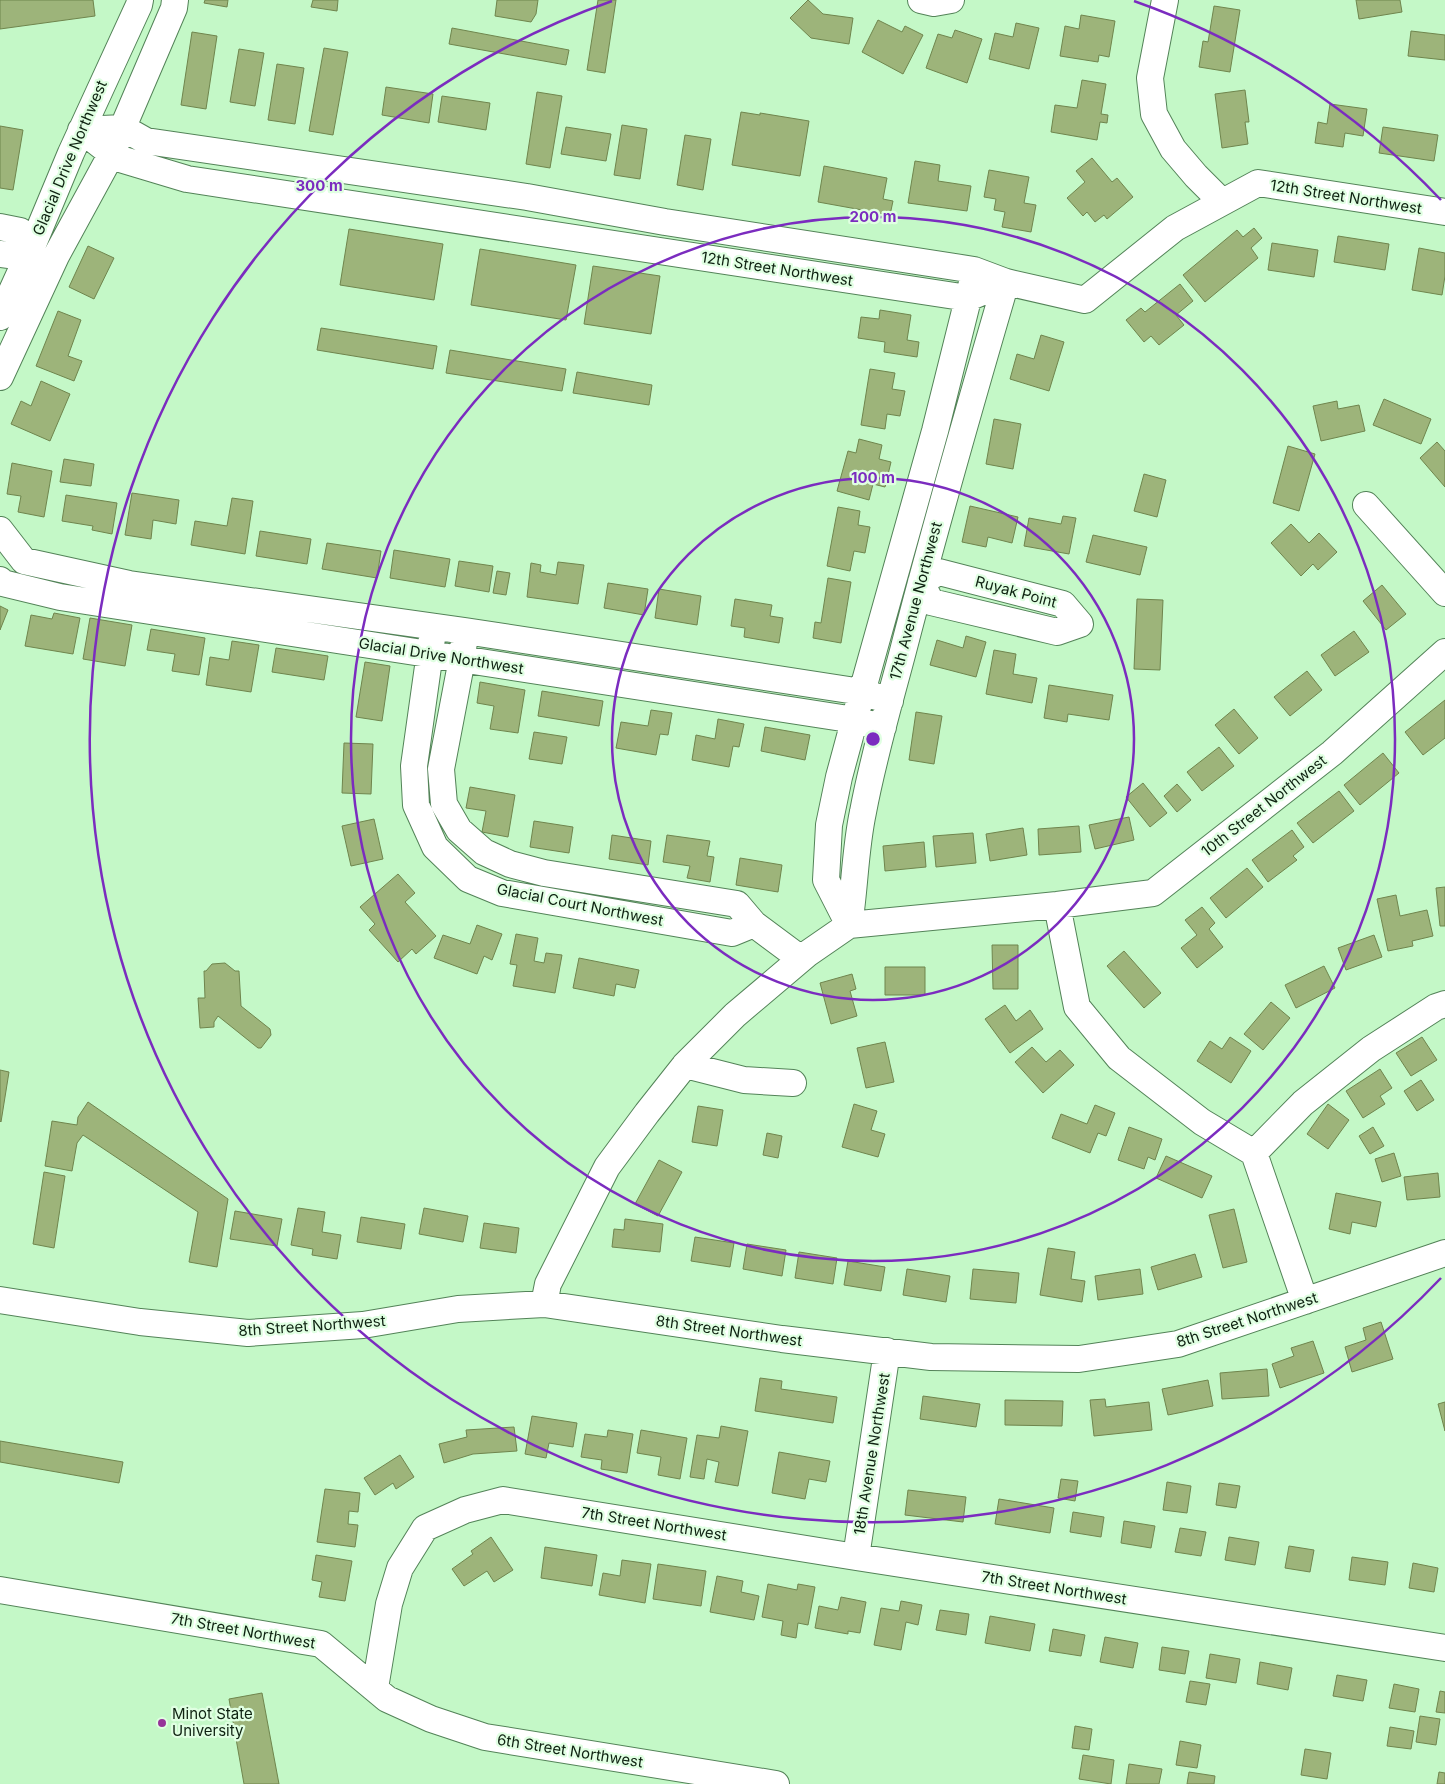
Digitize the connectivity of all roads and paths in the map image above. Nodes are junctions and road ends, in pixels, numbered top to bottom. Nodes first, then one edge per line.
1 (140, 0) edge
2 (175, 0) edge
3 (921, 0) edge
4 (951, 0) edge
5 (1165, 0) edge
6 (123, 128) junction
7 (81, 130) junction
8 (111, 155) junction
9 (1222, 202) junction
10 (1445, 212) edge
11 (0, 227) edge
12 (31, 249) junction
13 (0, 254) edge
14 (56, 256) junction
15 (974, 270) junction
16 (1006, 282) junction
17 (968, 298) junction
18 (0, 317) edge
19 (0, 377) edge
20 (1366, 505) dead end
21 (0, 530) edge
22 (896, 575) junction
23 (0, 580) edge
24 (921, 582) junction
25 (1445, 593) edge
26 (433, 626) junction
27 (465, 631) junction
28 (1445, 652) edge
29 (430, 654) junction
30 (462, 659) junction
31 (862, 692) junction
32 (890, 701) junction
33 (855, 720) junction
34 (883, 727) junction
35 (1057, 905) junction
36 (754, 924) junction
37 (849, 925) junction
38 (802, 959) junction
39 (1445, 1004) edge
40 (685, 1065) junction
41 (793, 1082) dead end
42 (1254, 1152) junction
43 (1445, 1253) edge
44 (0, 1300) edge
45 (1305, 1301) junction
46 (544, 1304) junction
47 (887, 1351) junction
48 (856, 1557) junction
49 (0, 1590) edge
50 (1445, 1648) edge
51 (375, 1688) junction
52 (776, 1784) edge

1 - 7 street, Glacial Drive Northwest
2 - 6 street
3 - 4 street
5 - 9 street
6 - 7 street
6 - 8 street
6 - 15 street
7 - 8 street, 12th Street Northwest
7 - 12 street, Glacial Drive Northwest
8 - 14 street
8 - 17 street, 12th Street Northwest
9 - 10 street, 12th Street Northwest
9 - 16 street, 12th Street Northwest
11 - 12 street
12 - 13 street
12 - 14 street
12 - 18 street, Glacial Drive Northwest
14 - 19 street
15 - 16 street
15 - 17 street
16 - 17 street
16 - 24 street, 17th Avenue Northwest
17 - 22 street
20 - 25 street
21 - 26 street
22 - 24 street
22 - 31 street
23 - 29 street, Glacial Drive Northwest
24 - 24 street, Ruyak Point
24 - 32 street, 17th Avenue Northwest
26 - 27 street
26 - 29 street, Glacial Court Northwest
27 - 30 street
27 - 31 street
28 - 35 street, 10th Street Northwest
29 - 30 street, Glacial Drive Northwest
29 - 36 street, Glacial Court Northwest
30 - 33 street, Glacial Drive Northwest
30 - 36 street
31 - 32 street
31 - 33 street
32 - 34 street, 17th Avenue Northwest
33 - 34 street, Glacial Drive Northwest
33 - 37 street
34 - 37 street, 17th Avenue Northwest
35 - 37 street
35 - 42 street
36 - 38 street
37 - 38 street
38 - 40 street
39 - 42 street
40 - 41 street
40 - 46 street
42 - 45 street
43 - 45 street, 8th Street Northwest
44 - 46 street, 8th Street Northwest
45 - 47 street, 8th Street Northwest
46 - 47 street, 8th Street Northwest
47 - 48 street, 18th Avenue Northwest
48 - 50 street, 7th Street Northwest
48 - 51 street, 7th Street Northwest
49 - 51 street, 7th Street Northwest
51 - 52 street, 6th Street Northwest

